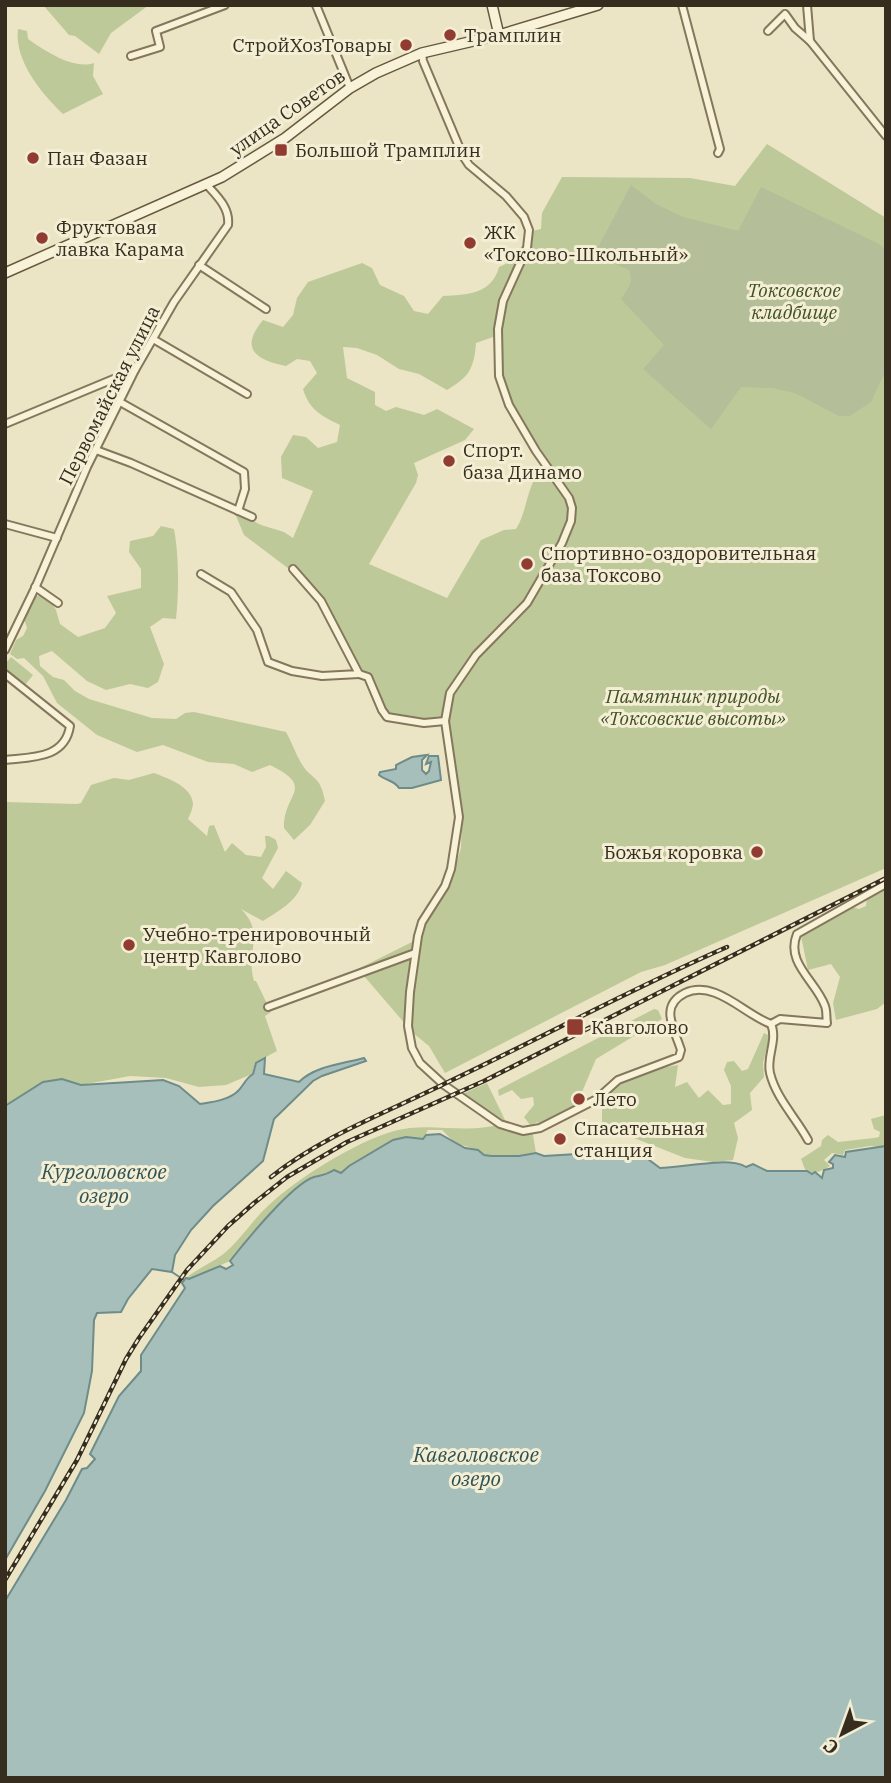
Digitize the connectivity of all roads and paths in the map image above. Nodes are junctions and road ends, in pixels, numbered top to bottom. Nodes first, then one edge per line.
1 (225, 5) edge
2 (316, 5) edge
3 (492, 5) edge
4 (598, 5) edge
5 (682, 5) edge
6 (781, 5) edge
7 (807, 5) edge
8 (785, 14) junction
9 (768, 31) dead end
10 (499, 35) junction
11 (810, 41) junction
12 (422, 53) junction
13 (131, 56) dead end
14 (350, 88) junction
15 (886, 136) edge
16 (718, 153) dead end
17 (206, 185) junction
18 (199, 265) junction
19 (5, 273) edge
20 (266, 309) dead end
21 (153, 339) junction
22 (135, 370) junction
23 (247, 394) dead end
24 (120, 402) junction
25 (5, 424) edge
26 (96, 450) junction
27 (238, 511) junction
28 (251, 517) dead end
29 (5, 524) edge
30 (57, 538) junction
31 (293, 569) dead end
32 (201, 574) dead end
33 (35, 587) junction
34 (58, 603) dead end
35 (5, 650) edge
36 (5, 674) edge
37 (359, 674) junction
38 (445, 721) junction
39 (5, 760) edge
40 (886, 884) edge
41 (415, 953) junction
42 (268, 1007) dead end
43 (771, 1024) junction
44 (808, 1140) dead end

1 - 13 street
2 - 14 street
3 - 10 main road
4 - 10 main road, улица Советов
5 - 16 street
6 - 8 street
7 - 11 street
8 - 9 street
8 - 11 street
10 - 12 main road, улица Советов
11 - 15 street
12 - 14 main road, улица Советов
12 - 38 street
14 - 17 main road, улица Советов
17 - 18 street, Первомайская улица
17 - 19 main road, улица Советов
18 - 20 street
18 - 21 street, Первомайская улица
21 - 22 street, Первомайская улица
21 - 23 street
22 - 24 street, Первомайская улица
22 - 25 street
24 - 26 street, Первомайская улица
24 - 27 street
26 - 27 street
26 - 30 street, Первомайская улица
27 - 28 street
29 - 30 street
30 - 33 street, Первомайская улица
31 - 37 street
32 - 37 street
33 - 34 street
33 - 35 street, Первомайская улица
36 - 39 street
37 - 38 street
38 - 41 street
40 - 43 street
41 - 42 street
41 - 43 street
43 - 44 street

